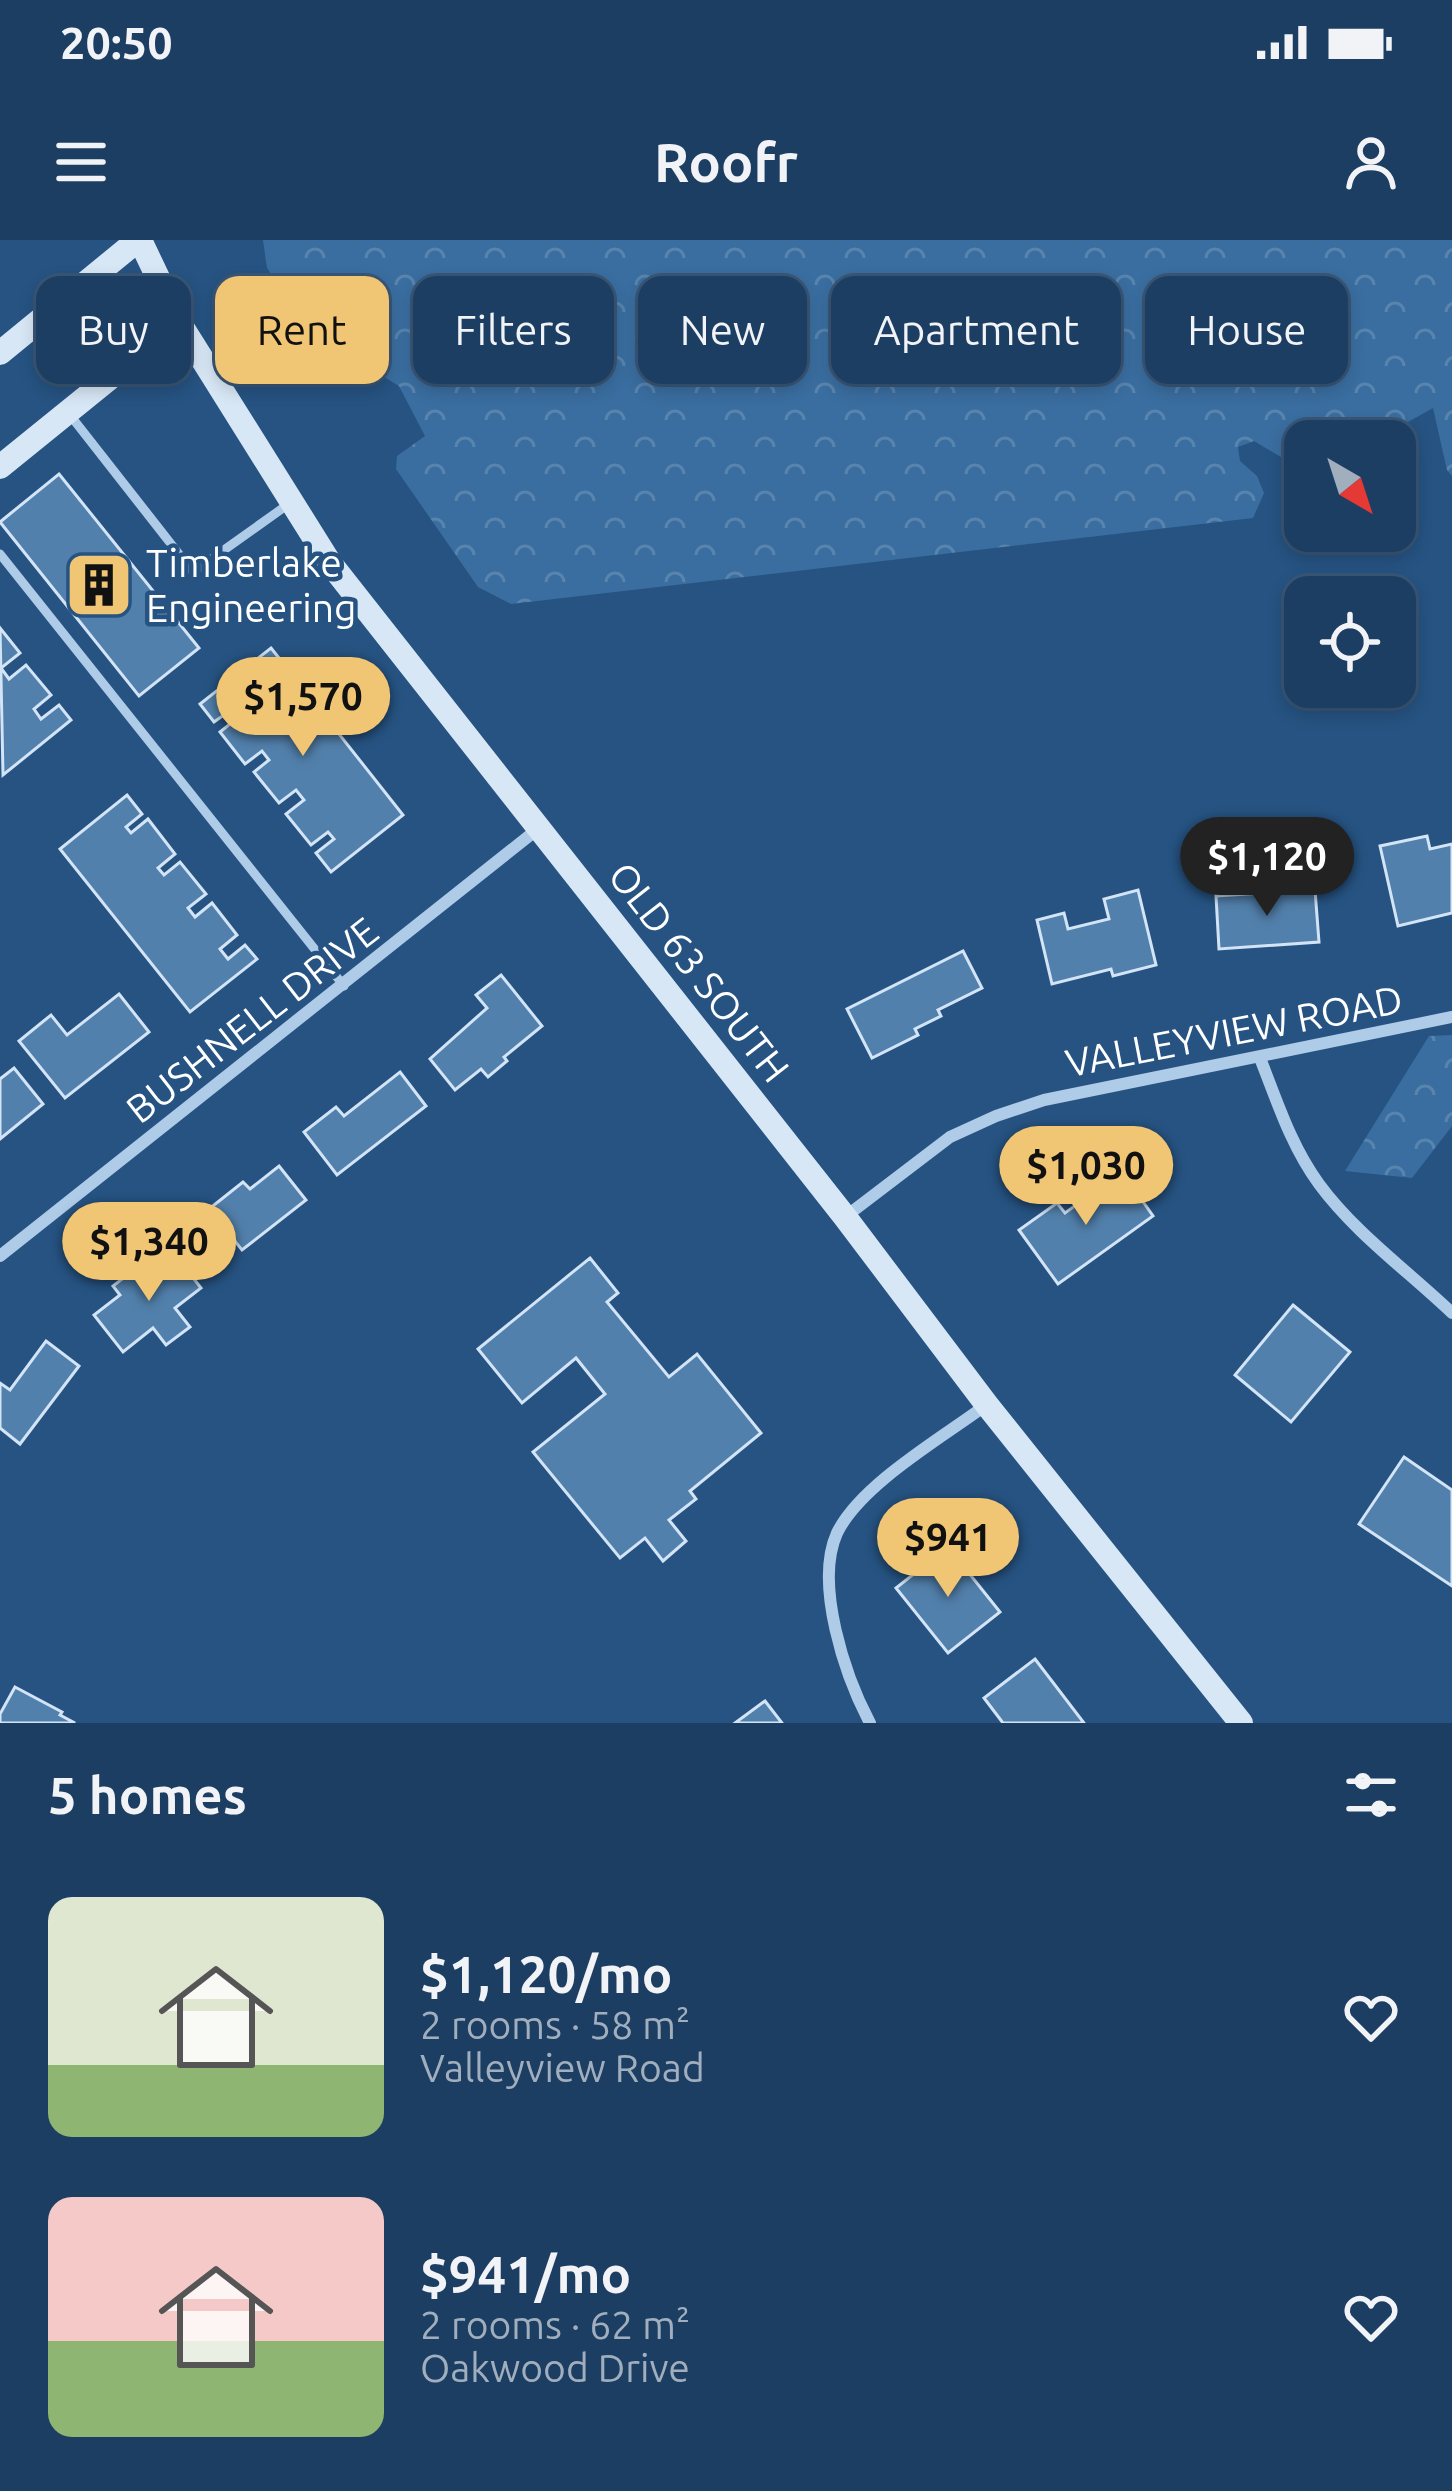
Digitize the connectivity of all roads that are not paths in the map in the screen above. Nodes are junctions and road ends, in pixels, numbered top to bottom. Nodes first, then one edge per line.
1 (139, 240) edge
2 (157, 276) edge
3 (191, 342) edge
4 (0, 353) edge
5 (103, 384) edge
6 (68, 413) junction
7 (0, 467) edge
8 (290, 503) junction
9 (0, 554) edge
10 (540, 827) junction
11 (344, 986) junction
12 (1452, 1017) edge
13 (1259, 1058) junction
14 (845, 1216) junction
15 (0, 1256) edge
16 (1452, 1313) edge
17 (987, 1405) junction
18 (869, 1723) edge
19 (1241, 1723) edge

1 - 2 main road, OLD 63 SOUTH
1 - 4 main road
3 - 8 main road, OLD 63 SOUTH
5 - 6 main road
6 - 7 main road
6 - 8 lane
8 - 10 main road, OLD 63 SOUTH
9 - 11 lane
10 - 11 street, BUSHNELL DRIVE
10 - 14 main road, OLD 63 SOUTH
11 - 15 street, BUSHNELL DRIVE
12 - 13 street, VALLEYVIEW ROAD
13 - 14 street, VALLEYVIEW ROAD
13 - 16 street
14 - 17 main road, OLD 63 SOUTH
17 - 18 street
17 - 19 main road, OLD 63 SOUTH

